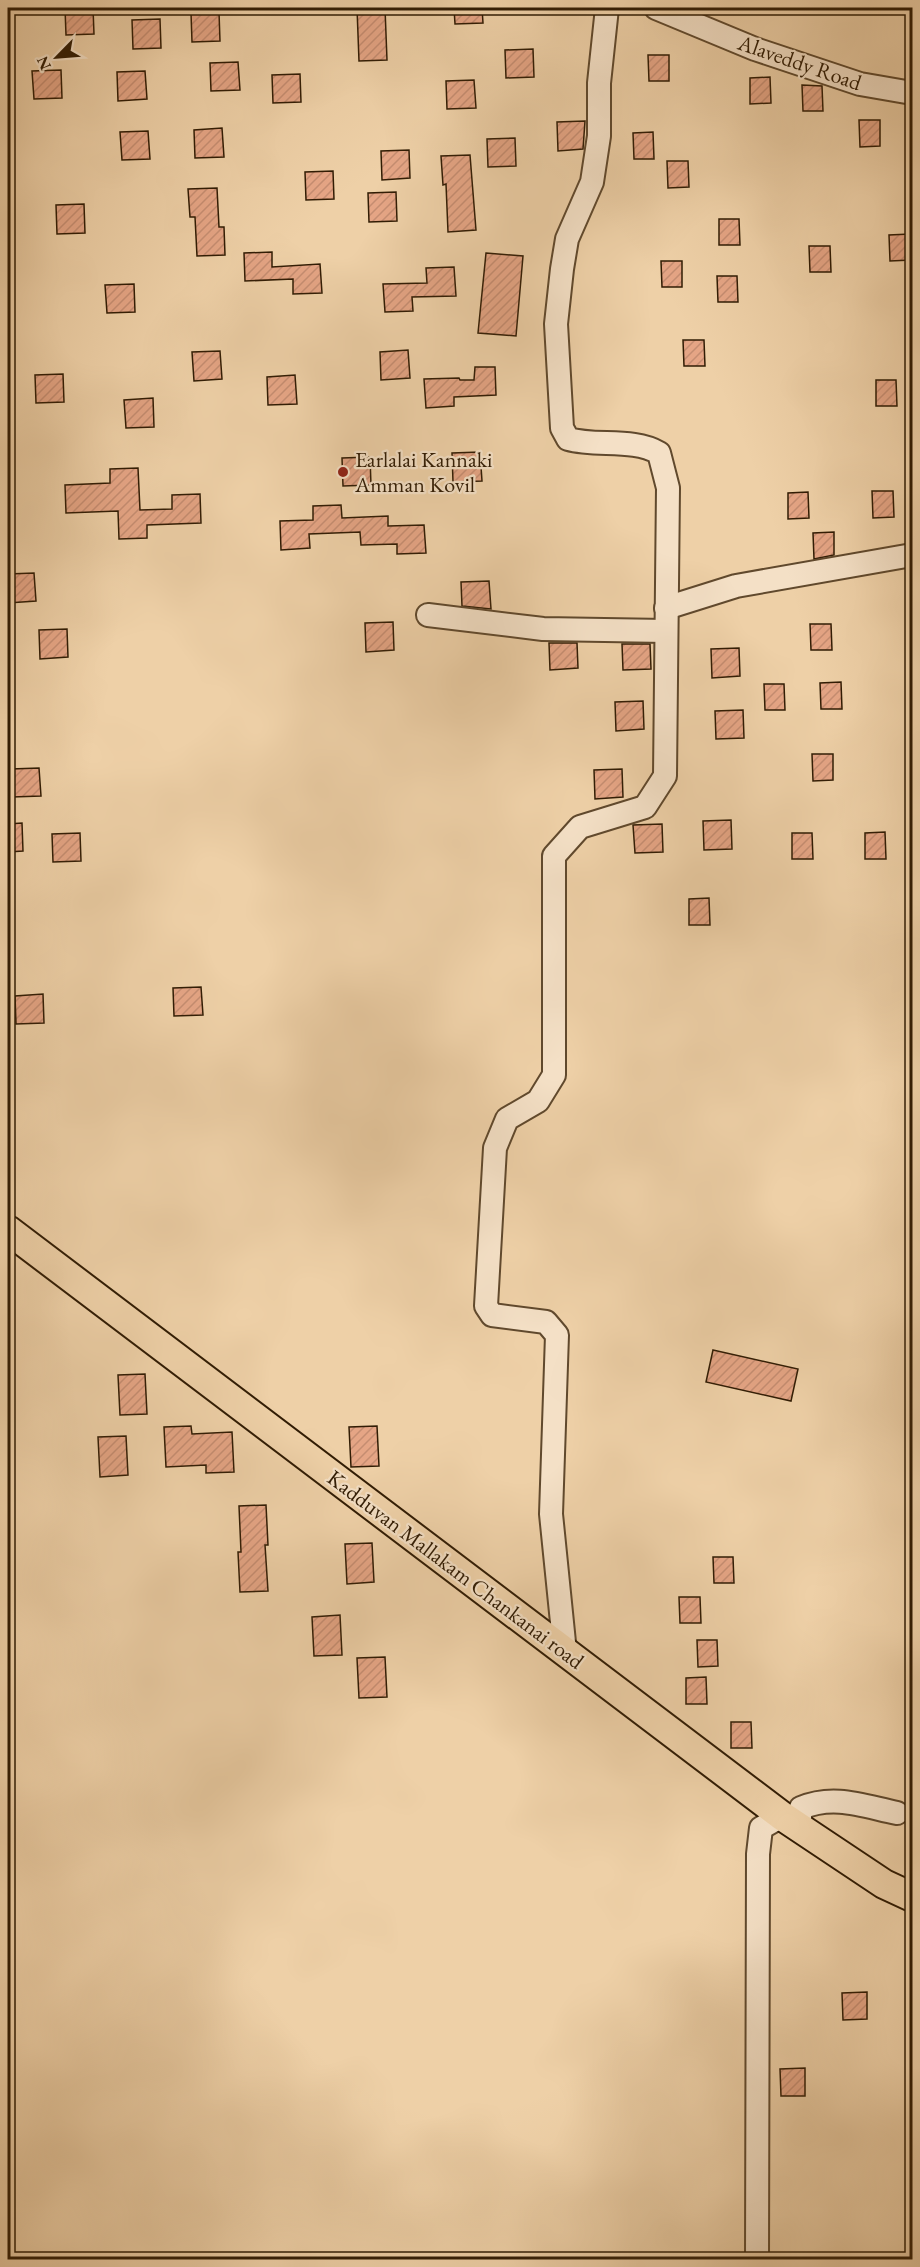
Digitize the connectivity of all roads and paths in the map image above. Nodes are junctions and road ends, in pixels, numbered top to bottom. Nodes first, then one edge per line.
1 (607, 8) edge
2 (656, 8) edge
3 (912, 93) edge
4 (912, 555) edge
5 (428, 615) dead end
6 (666, 620) junction
7 (8, 1230) edge
8 (565, 1652) junction
9 (897, 1813) dead end
10 (790, 1822) junction
11 (912, 1897) edge
12 (757, 2259) edge

1 - 6 street
2 - 3 street, Alaveddy Road
4 - 6 street
5 - 6 street
6 - 8 street
7 - 8 main road, Kadduvan Mallakam Chankanai road
8 - 10 main road, Kadduvan Mallakam Chankanai road
9 - 10 street
10 - 11 main road, Kadduvan Mallakam Chankanai road
10 - 12 street

